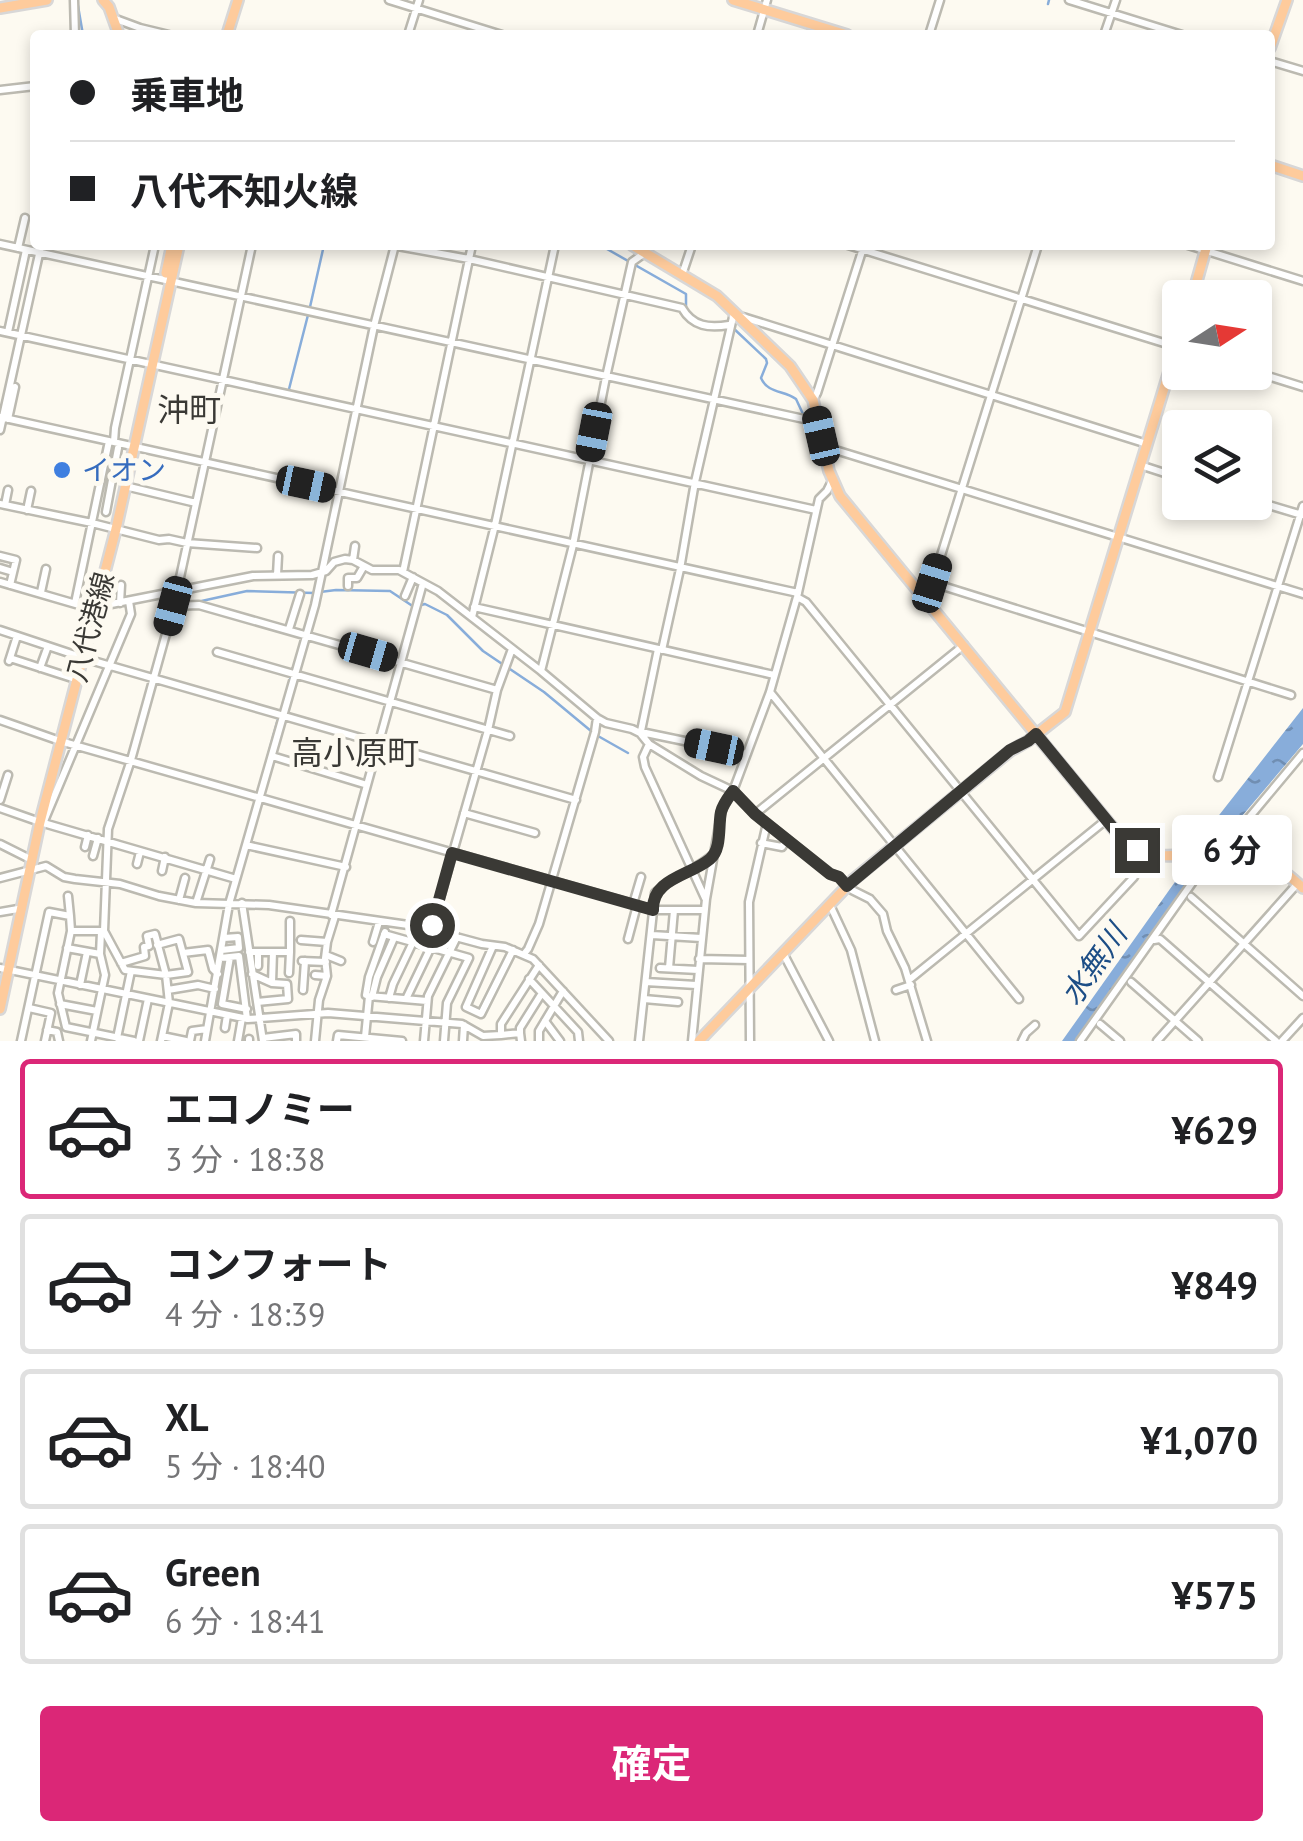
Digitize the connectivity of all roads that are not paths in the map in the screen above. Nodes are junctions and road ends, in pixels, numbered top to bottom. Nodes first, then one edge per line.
1 (48, 0) edge
2 (74, 0) edge
3 (103, 0) edge
4 (241, 0) edge
5 (389, 0) edge
6 (733, 0) edge
7 (940, 0) edge
8 (1068, 0) edge
9 (1116, 0) edge
10 (1287, 0) edge
11 (418, 4) edge
12 (766, 5) edge
13 (0, 8) edge
14 (1111, 14) junction
15 (113, 18) junction
16 (75, 30) edge
17 (117, 30) edge
18 (148, 30) edge
19 (232, 30) edge
20 (410, 30) edge
21 (488, 30) edge
22 (758, 30) edge
23 (834, 30) edge
24 (931, 30) edge
25 (1106, 30) edge
26 (1165, 30) edge
27 (1275, 34) edge
28 (1275, 63) edge
29 (1303, 71) edge
30 (30, 87) edge
31 (0, 90) edge
32 (1275, 168) edge
33 (1303, 176) edge
34 (25, 218) dead end
35 (0, 244) edge
36 (22, 249) junction
37 (30, 249) edge
38 (40, 250) edge
39 (42, 250) edge
40 (57, 250) edge
41 (155, 250) edge
42 (174, 250) edge
43 (251, 250) edge
44 (393, 250) edge
45 (421, 250) edge
46 (471, 250) edge
47 (555, 250) edge
48 (642, 250) edge
49 (690, 250) edge
50 (862, 250) edge
51 (872, 250) edge
52 (1036, 250) edge
53 (1206, 250) edge
54 (1213, 250) edge
55 (646, 252) junction
56 (56, 256) junction
57 (469, 259) junction
58 (682, 275) junction
59 (149, 276) junction
60 (548, 277) junction
61 (168, 280) junction
62 (1197, 280) edge
63 (1303, 280) edge
64 (624, 295) junction
65 (241, 296) junction
66 (1020, 299) junction
67 (738, 314) junction
68 (374, 326) junction
69 (730, 326) junction
70 (4, 332) edge
71 (22, 335) junction
72 (1162, 339) edge
73 (451, 342) junction
74 (833, 346) junction
75 (131, 359) junction
76 (530, 361) junction
77 (150, 363) junction
78 (606, 377) junction
79 (1272, 378) edge
80 (224, 379) junction
81 (15, 387) dead end
82 (1303, 388) edge
83 (1165, 390) edge
84 (990, 395) junction
85 (814, 399) junction
86 (713, 400) junction
87 (357, 408) junction
88 (804, 419) dead end
89 (2, 422) edge
90 (433, 425) junction
91 (512, 442) junction
92 (121, 444) junction
93 (1148, 444) junction
94 (589, 459) junction
95 (205, 462) junction
96 (1140, 465) junction
97 (104, 470) junction
98 (114, 471) junction
99 (1162, 472) edge
100 (832, 481) junction
101 (696, 482) junction
102 (125, 486) junction
103 (8, 490) dead end
104 (961, 490) junction
105 (30, 491) dead end
106 (338, 491) junction
107 (96, 503) junction
108 (196, 503) junction
109 (2, 504) edge
110 (1272, 505) edge
111 (28, 510) junction
112 (417, 510) junction
113 (816, 510) junction
114 (1302, 512) edge
115 (92, 523) junction
116 (495, 526) junction
117 (113, 528) junction
118 (1118, 537) junction
119 (187, 543) junction
120 (573, 545) junction
121 (356, 546) dead end
122 (257, 548) dead end
123 (0, 556) edge
124 (277, 559) dead end
125 (353, 560) junction
126 (364, 566) junction
127 (0, 568) edge
128 (46, 569) dead end
129 (680, 569) junction
130 (14, 572) junction
131 (322, 572) junction
132 (404, 572) junction
133 (277, 575) junction
134 (413, 578) junction
135 (0, 582) edge
136 (423, 582) junction
137 (932, 583) junction
138 (10, 584) junction
139 (121, 585) dead end
140 (348, 586) dead end
141 (1276, 586) junction
142 (41, 592) junction
143 (177, 592) junction
144 (300, 594) dead end
145 (1303, 594) edge
146 (798, 595) junction
147 (405, 596) dead end
148 (927, 600) junction
149 (76, 602) junction
150 (124, 602) junction
151 (173, 606) junction
152 (94, 607) junction
153 (474, 607) junction
154 (472, 617) junction
155 (553, 625) junction
156 (290, 629) junction
157 (0, 630) edge
158 (305, 633) junction
159 (1089, 634) junction
160 (17, 636) junction
161 (964, 645) junction
162 (48, 646) junction
163 (512, 649) junction
164 (660, 650) junction
165 (216, 652) dead end
166 (81, 657) junction
167 (400, 661) junction
168 (110, 666) junction
169 (40, 668) junction
170 (541, 671) junction
171 (293, 674) junction
172 (774, 675) junction
173 (72, 678) junction
174 (154, 678) junction
175 (1247, 682) junction
176 (498, 690) junction
177 (770, 692) junction
178 (1291, 696) dead end
179 (389, 702) junction
180 (890, 705) junction
181 (281, 715) junction
182 (597, 718) junction
183 (0, 720) edge
184 (488, 730) junction
185 (640, 732) junction
186 (1036, 734) junction
187 (510, 736) dead end
188 (58, 740) junction
189 (378, 743) junction
190 (649, 744) junction
191 (76, 745) junction
192 (747, 754) junction
193 (272, 756) junction
194 (825, 758) junction
195 (1301, 758) edge
196 (130, 760) junction
197 (476, 772) junction
198 (8, 774) dead end
199 (1218, 777) dead end
200 (364, 784) dead end
201 (733, 791) junction
202 (962, 791) junction
203 (261, 797) junction
204 (0, 800) edge
205 (576, 800) junction
206 (22, 803) dead end
207 (0, 808) edge
208 (464, 813) junction
209 (19, 814) junction
210 (755, 814) junction
211 (1106, 820) junction
212 (40, 821) junction
213 (767, 824) junction
214 (356, 825) junction
215 (535, 833) dead end
216 (88, 835) junction
217 (98, 838) junction
218 (787, 839) junction
219 (108, 841) junction
220 (761, 843) junction
221 (0, 844) edge
222 (1128, 844) junction
223 (246, 845) junction
224 (895, 845) junction
225 (85, 847) dead end
226 (140, 852) junction
227 (715, 852) junction
228 (1220, 852) junction
229 (452, 853) junction
230 (1249, 853) junction
231 (93, 856) dead end
232 (28, 858) junction
233 (166, 858) junction
234 (210, 859) dead end
235 (137, 864) dead end
236 (346, 868) junction
237 (207, 869) junction
238 (162, 870) dead end
239 (692, 870) junction
240 (28, 871) junction
241 (641, 877) dead end
242 (0, 878) edge
243 (185, 878) dead end
244 (236, 879) junction
245 (553, 880) junction
246 (1033, 880) junction
247 (106, 882) junction
248 (1299, 883) edge
249 (847, 886) junction
250 (68, 896) dead end
251 (1191, 898) dead end
252 (706, 899) junction
253 (179, 900) junction
254 (242, 903) junction
255 (196, 904) junction
256 (229, 904) junction
257 (830, 904) junction
258 (636, 905) junction
259 (18, 909) junction
260 (653, 910) junction
261 (674, 910) junction
262 (704, 910) junction
263 (0, 912) edge
264 (333, 915) junction
265 (70, 916) junction
266 (86, 917) dead end
267 (290, 921) dead end
268 (383, 923) junction
269 (431, 929) junction
270 (71, 931) junction
271 (87, 931) junction
272 (103, 932) junction
273 (966, 933) junction
274 (384, 934) junction
275 (652, 935) junction
276 (672, 936) junction
277 (457, 937) junction
278 (224, 938) junction
279 (394, 938) junction
280 (628, 938) dead end
281 (701, 938) junction
282 (301, 940) dead end
283 (1152, 940) junction
284 (327, 942) junction
285 (372, 942) dead end
286 (413, 942) junction
287 (1244, 944) junction
288 (158, 945) junction
289 (494, 946) junction
290 (67, 948) junction
291 (431, 948) junction
292 (513, 950) junction
293 (87, 952) junction
294 (253, 952) junction
295 (273, 952) junction
296 (290, 952) junction
297 (183, 953) junction
298 (449, 953) junction
299 (783, 953) junction
300 (100, 954) junction
301 (221, 954) junction
302 (524, 954) junction
303 (230, 957) junction
304 (326, 958) junction
305 (699, 960) junction
306 (749, 960) junction
307 (341, 961) dead end
308 (121, 962) junction
309 (648, 964) junction
310 (538, 965) junction
311 (258, 966) dead end
312 (662, 967) junction
313 (4, 968) edge
314 (698, 970) junction
315 (131, 971) junction
316 (289, 973) dead end
317 (218, 974) junction
318 (251, 974) junction
319 (35, 975) junction
320 (166, 975) junction
321 (316, 975) dead end
322 (327, 976) junction
323 (530, 979) junction
324 (60, 980) junction
325 (478, 982) junction
326 (646, 982) junction
327 (910, 982) junction
328 (1132, 982) dead end
329 (1209, 982) junction
330 (272, 983) junction
331 (80, 985) junction
332 (696, 985) junction
333 (102, 989) junction
334 (214, 989) junction
335 (749, 989) junction
336 (168, 990) junction
337 (304, 990) dead end
338 (493, 990) junction
339 (896, 990) dead end
340 (563, 991) junction
341 (0, 992) edge
342 (542, 992) junction
343 (126, 994) junction
344 (371, 996) junction
345 (1303, 996) edge
346 (389, 998) junction
347 (644, 998) junction
348 (148, 999) junction
349 (406, 999) junction
350 (1019, 999) dead end
351 (428, 1001) junction
352 (256, 1002) junction
353 (678, 1002) dead end
354 (60, 1004) junction
355 (173, 1004) junction
356 (554, 1006) junction
357 (466, 1007) junction
358 (28, 1008) junction
359 (0, 1009) edge
360 (247, 1009) junction
361 (97, 1011) junction
362 (211, 1012) junction
363 (317, 1012) junction
364 (482, 1014) junction
365 (228, 1016) junction
366 (368, 1016) junction
367 (174, 1017) dead end
368 (1303, 1018) edge
369 (251, 1019) junction
370 (1175, 1020) junction
371 (545, 1021) junction
372 (426, 1022) junction
373 (445, 1023) junction
374 (462, 1023) junction
375 (1100, 1024) dead end
376 (1035, 1025) dead end
377 (225, 1028) dead end
378 (208, 1029) junction
379 (47, 1030) junction
380 (474, 1031) junction
381 (501, 1034) junction
382 (92, 1037) edge
383 (520, 1037) edge
384 (161, 1038) edge
385 (359, 1038) edge
386 (117, 1039) edge
387 (208, 1040) edge
388 (262, 1040) edge
389 (381, 1040) edge
390 (22, 1041) edge
391 (45, 1041) edge
392 (59, 1041) edge
393 (136, 1041) edge
394 (185, 1041) edge
395 (238, 1041) edge
396 (296, 1041) edge
397 (315, 1041) edge
398 (337, 1041) edge
399 (402, 1041) edge
400 (424, 1041) edge
401 (444, 1041) edge
402 (462, 1041) edge
403 (539, 1041) edge
404 (560, 1041) edge
405 (578, 1041) edge
406 (609, 1041) edge
407 (639, 1041) edge
408 (695, 1041) edge
409 (750, 1041) edge
410 (829, 1041) edge
411 (875, 1041) edge
412 (927, 1041) edge
413 (1022, 1041) edge
414 (1080, 1041) edge
415 (1120, 1041) edge
416 (1157, 1041) edge
417 (1198, 1041) edge
418 (1279, 1041) edge

1 - 13 main road
2 - 16 street
3 - 15 main road
4 - 19 main road
5 - 11 street
6 - 12 main road
7 - 24 street
8 - 14 street
9 - 14 street
10 - 27 main road
11 - 20 street
11 - 21 street
12 - 22 street
12 - 23 main road
14 - 25 street
14 - 26 street
15 - 17 main road
15 - 18 street
28 - 29 street
30 - 31 street
32 - 33 main road
34 - 36 street
35 - 36 street
36 - 37 street
36 - 70 street
38 - 71 street
39 - 56 street
40 - 56 street
41 - 59 street
42 - 61 main road, 八代港線
43 - 65 street
44 - 68 street
45 - 57 street
46 - 57 street
47 - 60 street
48 - 55 main road
49 - 58 street
50 - 74 street
51 - 66 street
52 - 66 street
53 - 62 main road
54 - 63 street
55 - 58 main road
55 - 64 street
56 - 59 street
57 - 60 street
57 - 73 street
58 - 67 main road
59 - 61 street
59 - 75 street
60 - 64 street
60 - 76 street
61 - 65 street
61 - 77 main road, 八代港線
64 - 69 street
64 - 78 street
65 - 68 street
65 - 80 street
66 - 72 street
66 - 84 street
67 - 69 street
67 - 74 street
67 - 85 main road
68 - 73 street
68 - 87 street
69 - 86 street
70 - 71 street
71 - 75 street
71 - 89 street
73 - 76 street
73 - 90 street
74 - 84 street
74 - 85 street
75 - 77 street
75 - 92 street
76 - 78 street
76 - 91 street
77 - 80 street
77 - 92 main road, 八代港線
78 - 86 street
78 - 94 street
79 - 82 street
80 - 87 street
80 - 95 street
81 - 89 street
83 - 93 main road
84 - 93 street
84 - 104 street
85 - 100 main road
85 - 104 street
86 - 88 street
86 - 101 street
87 - 90 street
87 - 106 street
89 - 92 street
90 - 91 street
90 - 112 street
91 - 94 street
91 - 116 street
92 - 95 street
92 - 97 street
92 - 98 street
92 - 102 main road, 八代港線
92 - 117 main road, 八代港線
93 - 96 main road
94 - 101 street
94 - 120 street
95 - 106 street
95 - 108 street
96 - 99 street
96 - 118 main road
97 - 98 street
97 - 107 street
98 - 107 street
100 - 113 street
100 - 148 main road
101 - 113 street
101 - 129 street
102 - 108 street
102 - 117 main road, 八代港線
103 - 109 street
104 - 118 street
104 - 137 street
105 - 111 street
106 - 112 street
106 - 131 street
107 - 115 street
108 - 119 street
109 - 111 street
110 - 114 street
111 - 115 street
112 - 116 street
112 - 132 street
113 - 146 street
114 - 141 street
115 - 117 street
115 - 149 street
116 - 120 street
116 - 153 street
117 - 119 street
117 - 152 main road, 八代港線
118 - 141 street
118 - 159 main road
119 - 122 street
119 - 143 street
120 - 129 street
120 - 155 street
121 - 125 street
123 - 130 street
124 - 133 street
125 - 126 street
125 - 131 street
126 - 132 street
126 - 140 street
127 - 130 street
128 - 142 street
129 - 146 street
129 - 164 street
130 - 138 street
131 - 133 street
131 - 158 street
132 - 134 street
133 - 143 street
134 - 136 street
134 - 147 street
135 - 138 street
136 - 154 street
136 - 167 street
137 - 148 street
137 - 159 street
138 - 142 street
139 - 150 street
141 - 145 street
141 - 175 street
142 - 149 street
143 - 150 street
143 - 151 street
144 - 156 street
146 - 172 street
146 - 180 street
148 - 161 main road
149 - 152 street
150 - 152 street
150 - 168 street
151 - 156 street
151 - 174 street
152 - 166 main road, 八代港線
153 - 154 street
153 - 155 street
154 - 163 street
155 - 164 street
155 - 170 street
156 - 158 street
157 - 160 street
158 - 167 street
158 - 171 street
159 - 175 street
159 - 186 main road
160 - 162 street
160 - 169 street
161 - 180 street
161 - 186 main road
162 - 166 street
162 - 169 street
163 - 170 street
163 - 176 street
164 - 172 street
164 - 185 street
165 - 171 street
166 - 168 street
166 - 173 main road, 八代港線
166 - 188 main road, 八代港線
167 - 176 street
167 - 179 street
168 - 174 street
168 - 191 street
169 - 173 street
170 - 182 street
171 - 179 street
171 - 181 street
172 - 177 street
173 - 188 main road, 八代港線
174 - 181 street
174 - 196 street
175 - 178 street
175 - 199 street
176 - 184 street
177 - 192 street
177 - 194 street
179 - 184 street
179 - 189 street
180 - 194 street
180 - 202 street
181 - 189 street
181 - 193 street
182 - 185 street
182 - 205 street
183 - 188 street
184 - 187 street
184 - 197 street
185 - 190 street
185 - 192 street
186 - 202 main road
186 - 211 main road
188 - 191 street
188 - 212 main road, 八代港線
189 - 197 street
189 - 214 street
190 - 201 street
190 - 239 street
191 - 196 street
191 - 212 street
192 - 201 street
193 - 200 street
193 - 203 street
194 - 210 street
194 - 224 street
195 - 228 street
196 - 203 street
196 - 219 street
197 - 205 street
197 - 208 street
198 - 204 street
201 - 210 street
201 - 227 street
202 - 224 main road
202 - 246 street
203 - 214 street
203 - 223 street
205 - 245 street
206 - 209 street
207 - 209 street
208 - 215 street
208 - 229 street
209 - 212 street
210 - 213 street
211 - 222 main road
211 - 246 street
212 - 216 street
212 - 232 main road, 八代港線
212 - 240 main road, 八代港線
213 - 218 street
213 - 220 street
214 - 229 street
214 - 236 street
216 - 217 street
216 - 225 street
217 - 219 street
217 - 231 street
218 - 220 street
218 - 249 street
219 - 226 street
219 - 247 street
220 - 306 street
221 - 232 street
222 - 228 main road
222 - 246 street
223 - 236 street
223 - 244 street
224 - 249 main road
224 - 273 street
226 - 233 street
226 - 235 street
227 - 239 street
227 - 252 street
228 - 230 main road
229 - 245 street
229 - 269 street
230 - 248 main road
230 - 283 street
232 - 240 main road, 八代港線
233 - 237 street
233 - 238 street
234 - 237 street
236 - 264 street
237 - 244 street
237 - 255 street
239 - 252 street
239 - 260 street
240 - 242 street
240 - 247 street
240 - 259 main road, 八代港線
240 - 313 main road, 八代港線
241 - 258 street
243 - 253 street
244 - 256 street
245 - 258 street
245 - 302 street
246 - 273 street
247 - 253 street
247 - 272 street
248 - 287 street
249 - 257 main road
249 - 327 street
250 - 265 street
251 - 287 street
252 - 262 street
253 - 255 street
254 - 256 street
254 - 264 street
254 - 294 street
255 - 256 street
256 - 278 street
257 - 299 main road
257 - 411 street
258 - 260 street
258 - 280 street
259 - 263 street
259 - 313 main road, 八代港線
260 - 261 street
260 - 275 street
261 - 262 street
261 - 276 street
262 - 281 street
264 - 268 street
264 - 284 street
265 - 270 street
265 - 319 street
266 - 271 street
267 - 296 street
268 - 269 street
268 - 274 street
268 - 285 street
269 - 277 street
270 - 271 street
270 - 290 street
271 - 272 street
272 - 300 street
272 - 308 street
273 - 327 street
273 - 350 street
274 - 279 street
274 - 344 street
275 - 276 street
275 - 309 street
276 - 281 street
276 - 312 street
277 - 289 street
277 - 298 street
278 - 301 street
278 - 301 street
279 - 286 street
279 - 344 street
281 - 305 street
282 - 284 street
283 - 329 street
283 - 414 street
284 - 304 street
286 - 291 street
286 - 346 street
287 - 329 street
287 - 345 street
288 - 297 street
288 - 308 street
288 - 320 street
289 - 292 street
289 - 325 street
290 - 293 street
290 - 324 street
291 - 298 street
291 - 349 street
292 - 302 street
292 - 338 street
293 - 300 street
293 - 331 street
294 - 295 street
294 - 311 street
294 - 318 street
295 - 296 street
295 - 330 street
296 - 316 street
297 - 317 street
297 - 320 street
298 - 351 street
298 - 373 street
299 - 335 main road
299 - 410 street
300 - 333 street
301 - 303 street
301 - 317 street
302 - 310 street
303 - 360 street
303 - 360 street
304 - 307 street
304 - 322 street
304 - 337 street
305 - 306 street
305 - 314 street
306 - 335 street
308 - 315 street
309 - 312 street
309 - 326 street
310 - 323 street
310 - 340 street
312 - 314 street
313 - 319 street
313 - 341 main road, 八代港線
313 - 359 main road, 八代港線
314 - 332 street
315 - 320 street
315 - 343 street
317 - 334 street
318 - 330 street
318 - 352 street
319 - 324 street
319 - 358 street
320 - 336 street
321 - 322 street
322 - 363 street
323 - 342 street
323 - 381 street
324 - 331 street
324 - 354 street
325 - 338 street
325 - 357 street
326 - 332 street
326 - 347 street
327 - 339 street
327 - 412 street
328 - 370 street
329 - 370 street
329 - 418 street
330 - 352 street
331 - 333 street
332 - 408 street
333 - 343 street
333 - 361 street
334 - 336 street
334 - 362 street
335 - 408 main road
335 - 409 street
336 - 355 street
338 - 364 street
340 - 356 street
340 - 406 street
342 - 356 street
342 - 383 street
343 - 348 street
343 - 386 street
344 - 346 street
344 - 366 street
346 - 349 street
347 - 353 street
347 - 407 street
348 - 355 street
348 - 393 street
349 - 351 street
351 - 372 street
352 - 369 street
354 - 361 street
354 - 382 street
355 - 362 street
355 - 367 street
355 - 384 street
356 - 371 street
356 - 405 street
357 - 364 street
357 - 374 street
358 - 379 street
358 - 390 street
360 - 369 street
361 - 382 street
362 - 365 street
362 - 378 street
363 - 366 street
363 - 369 street
363 - 397 street
364 - 380 street
365 - 369 street
365 - 377 street
366 - 372 street
366 - 385 street
368 - 418 street
369 - 388 street
369 - 395 street
370 - 416 street
370 - 417 street
371 - 403 street
371 - 404 street
372 - 373 street
372 - 400 street
373 - 374 street
373 - 401 street
374 - 380 street
374 - 402 street
375 - 415 street
376 - 413 street
378 - 387 street
378 - 394 street
379 - 391 street
379 - 392 street
380 - 381 street
381 - 383 street
382 - 386 street
384 - 394 street
385 - 389 street
385 - 398 street
386 - 393 street
388 - 396 street
389 - 399 street

